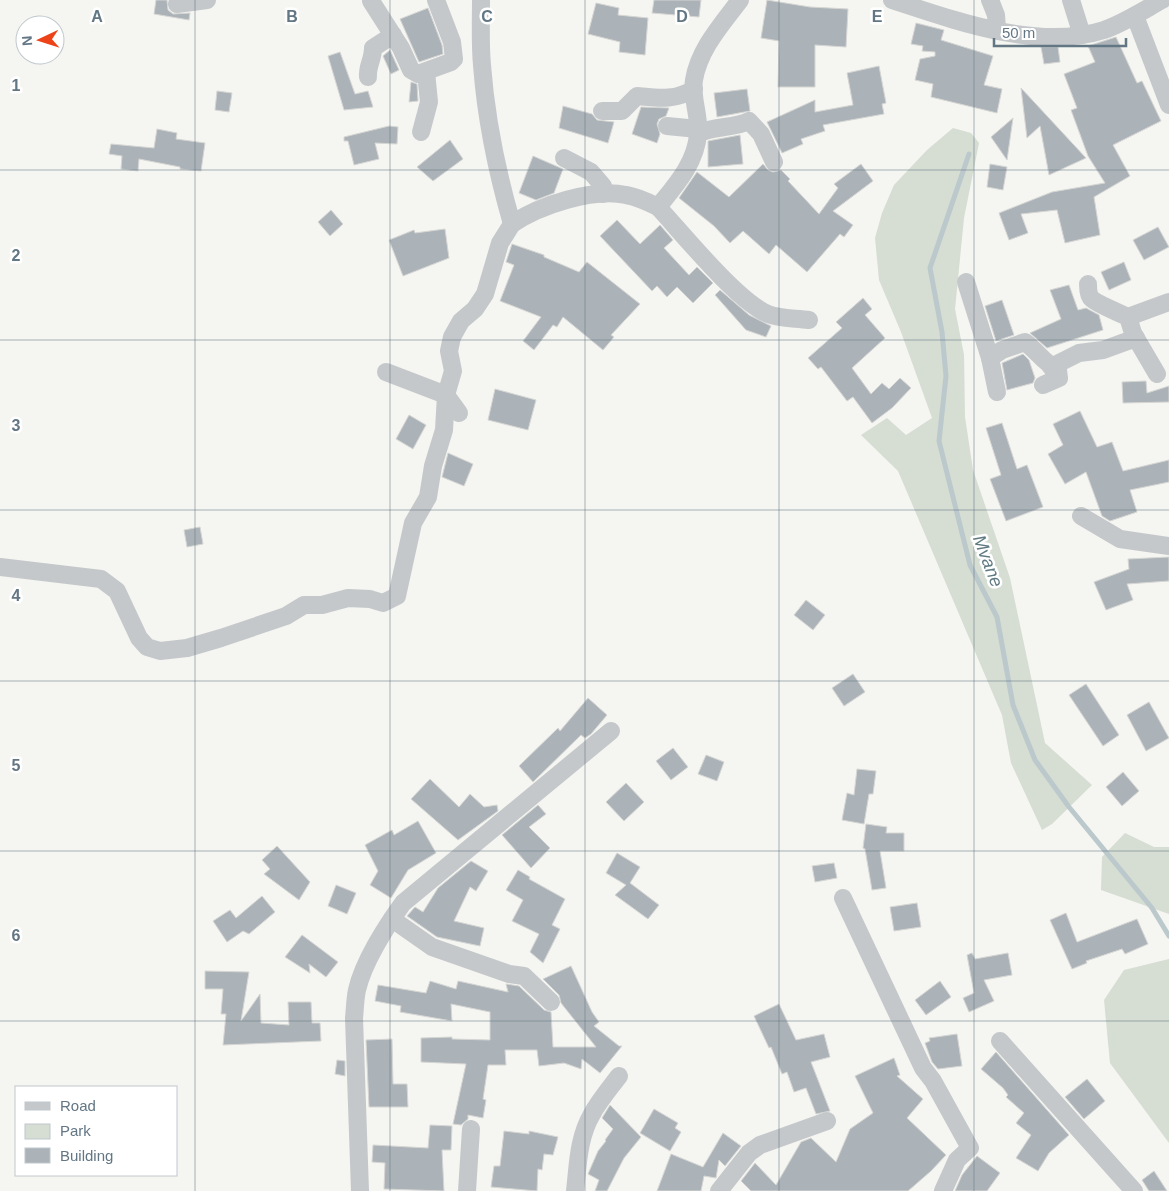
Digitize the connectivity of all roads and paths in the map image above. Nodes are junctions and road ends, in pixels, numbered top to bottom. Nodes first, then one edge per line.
1 (206, 0) edge
2 (436, 0) edge
3 (481, 0) edge
4 (740, 0) edge
5 (892, 0) edge
6 (990, 0) edge
7 (1071, 0) edge
8 (1162, 0) edge
9 (371, 1) dead end
10 (177, 4) dead end
11 (1134, 16) junction
12 (997, 29) junction
13 (392, 35) junction
14 (1082, 36) junction
15 (426, 72) junction
16 (368, 77) dead end
17 (694, 89) junction
18 (1169, 105) edge
19 (602, 111) dead end
20 (668, 126) dead end
21 (421, 132) dead end
22 (698, 132) junction
23 (564, 158) dead end
24 (774, 162) dead end
25 (602, 194) junction
26 (658, 208) junction
27 (512, 224) junction
28 (966, 282) dead end
29 (1088, 284) dead end
30 (1169, 302) edge
31 (1128, 317) junction
32 (809, 320) dead end
33 (1136, 338) junction
34 (990, 358) junction
35 (1052, 367) junction
36 (386, 372) dead end
37 (1157, 374) dead end
38 (1043, 385) dead end
39 (997, 392) dead end
40 (446, 395) junction
41 (459, 413) dead end
42 (1081, 516) dead end
43 (1169, 546) edge
44 (0, 567) edge
45 (611, 731) dead end
46 (843, 898) dead end
47 (392, 919) junction
48 (551, 1002) dead end
49 (1000, 1041) dead end
50 (620, 1076) dead end
51 (827, 1121) dead end
52 (470, 1129) dead end
53 (360, 1191) edge
54 (467, 1191) edge
55 (575, 1191) edge
56 (719, 1191) edge
57 (943, 1191) edge
58 (1134, 1191) edge

1 - 10 street
2 - 15 street
3 - 27 street
4 - 17 street
5 - 12 street
6 - 12 street
7 - 14 street
8 - 11 street
9 - 13 street
11 - 14 street
11 - 18 street
12 - 14 street
13 - 15 street
13 - 16 street
15 - 21 street
17 - 19 street
17 - 22 street
20 - 22 street
22 - 24 street
22 - 26 street
23 - 25 street
25 - 26 street
25 - 27 street
26 - 32 street
27 - 40 street
28 - 34 street
29 - 31 street
30 - 31 street
31 - 33 street
33 - 35 street
33 - 37 street
34 - 35 street
34 - 39 street
35 - 38 street
36 - 40 street
40 - 41 street
40 - 44 street
42 - 43 street
45 - 47 street
46 - 57 street
47 - 48 street
47 - 53 street
49 - 58 street
50 - 55 street
51 - 56 street
52 - 54 street

